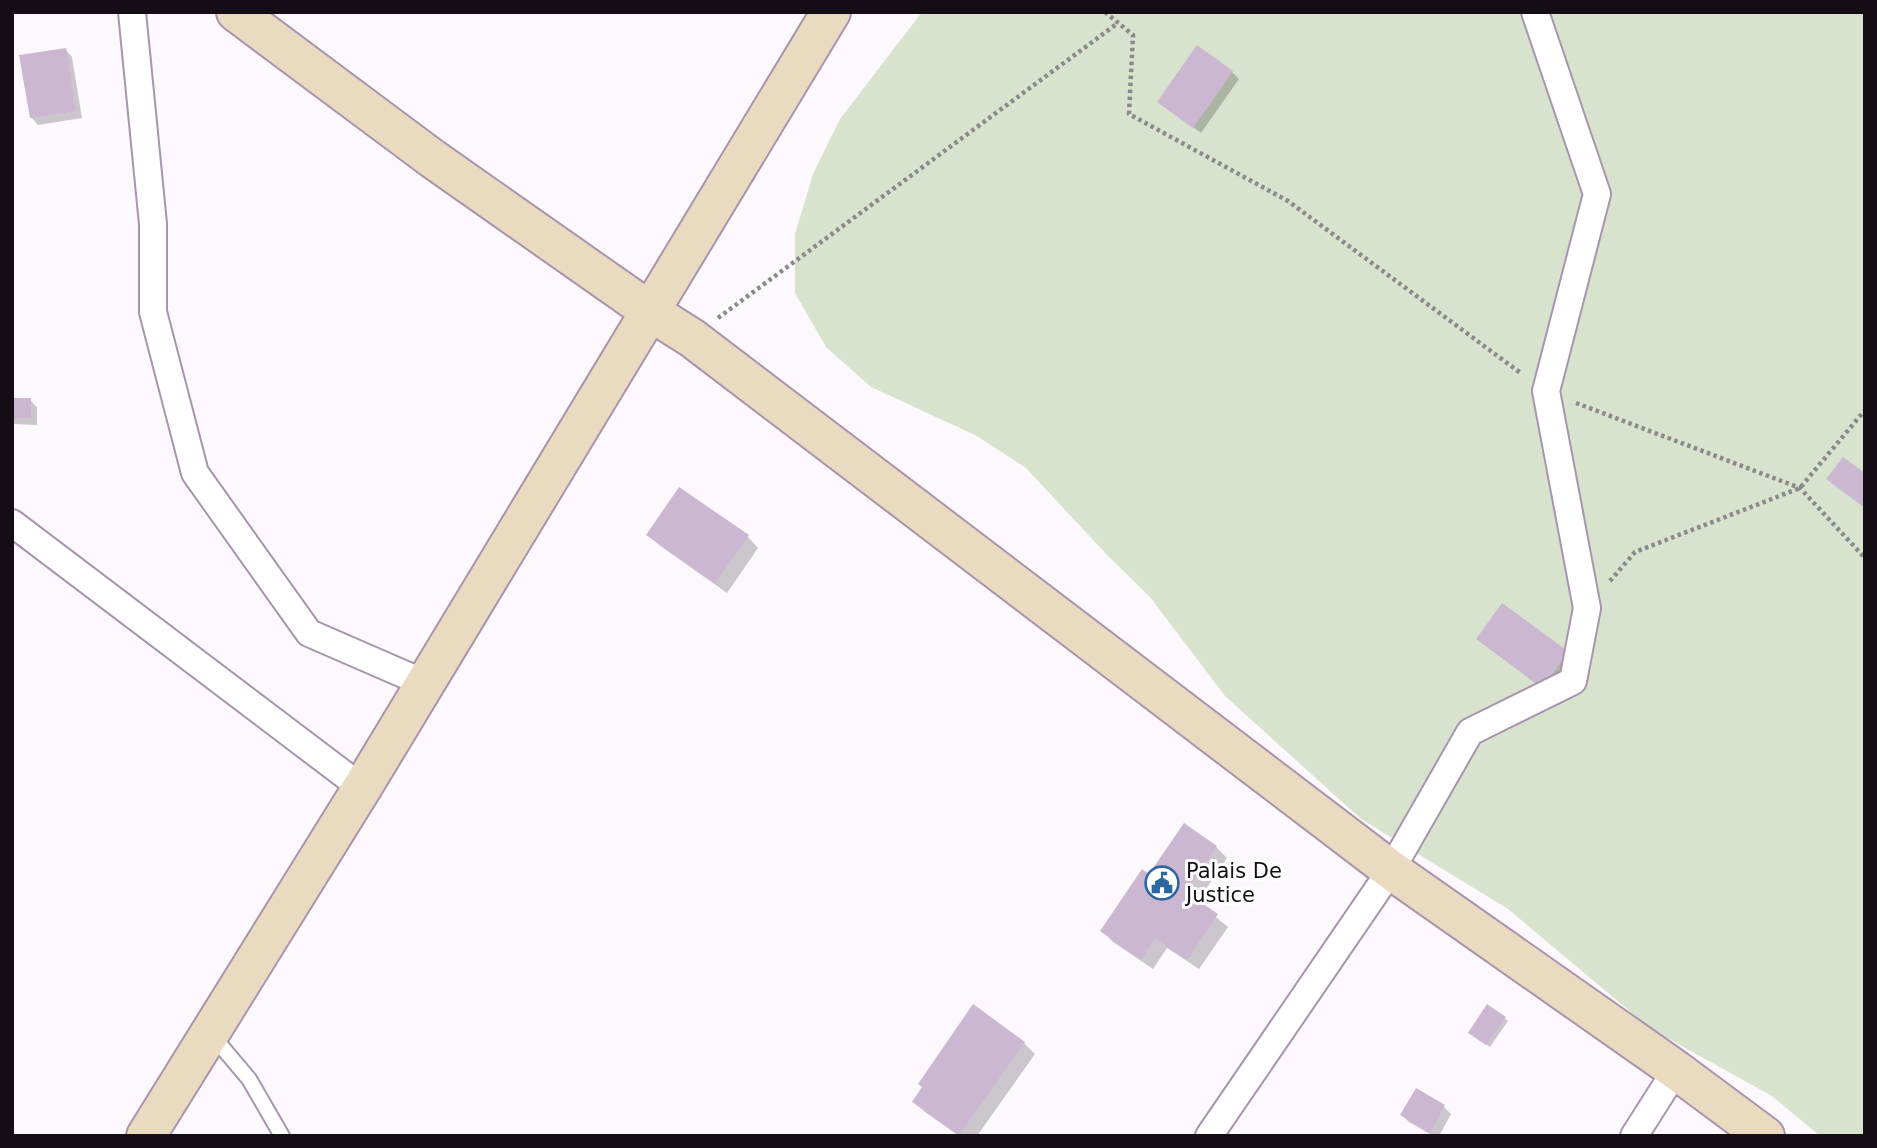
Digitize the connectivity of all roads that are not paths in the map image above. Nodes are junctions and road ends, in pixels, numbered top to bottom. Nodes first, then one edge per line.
1 (132, 12) edge
2 (236, 12) edge
3 (831, 12) edge
4 (1535, 12) edge
5 (651, 312) junction
6 (12, 523) edge
7 (424, 683) junction
8 (362, 788) junction
9 (1391, 870) junction
10 (210, 1033) junction
11 (1676, 1070) junction
12 (146, 1136) edge
13 (282, 1136) edge
14 (1209, 1136) edge
15 (1634, 1136) edge
16 (1765, 1136) edge

1 - 7 street
2 - 5 street
3 - 5 street
4 - 9 street
5 - 7 street
5 - 9 street
6 - 8 street
7 - 8 street
8 - 10 street
9 - 11 street
9 - 14 street
10 - 12 street
10 - 13 lane
11 - 15 street
11 - 16 street

